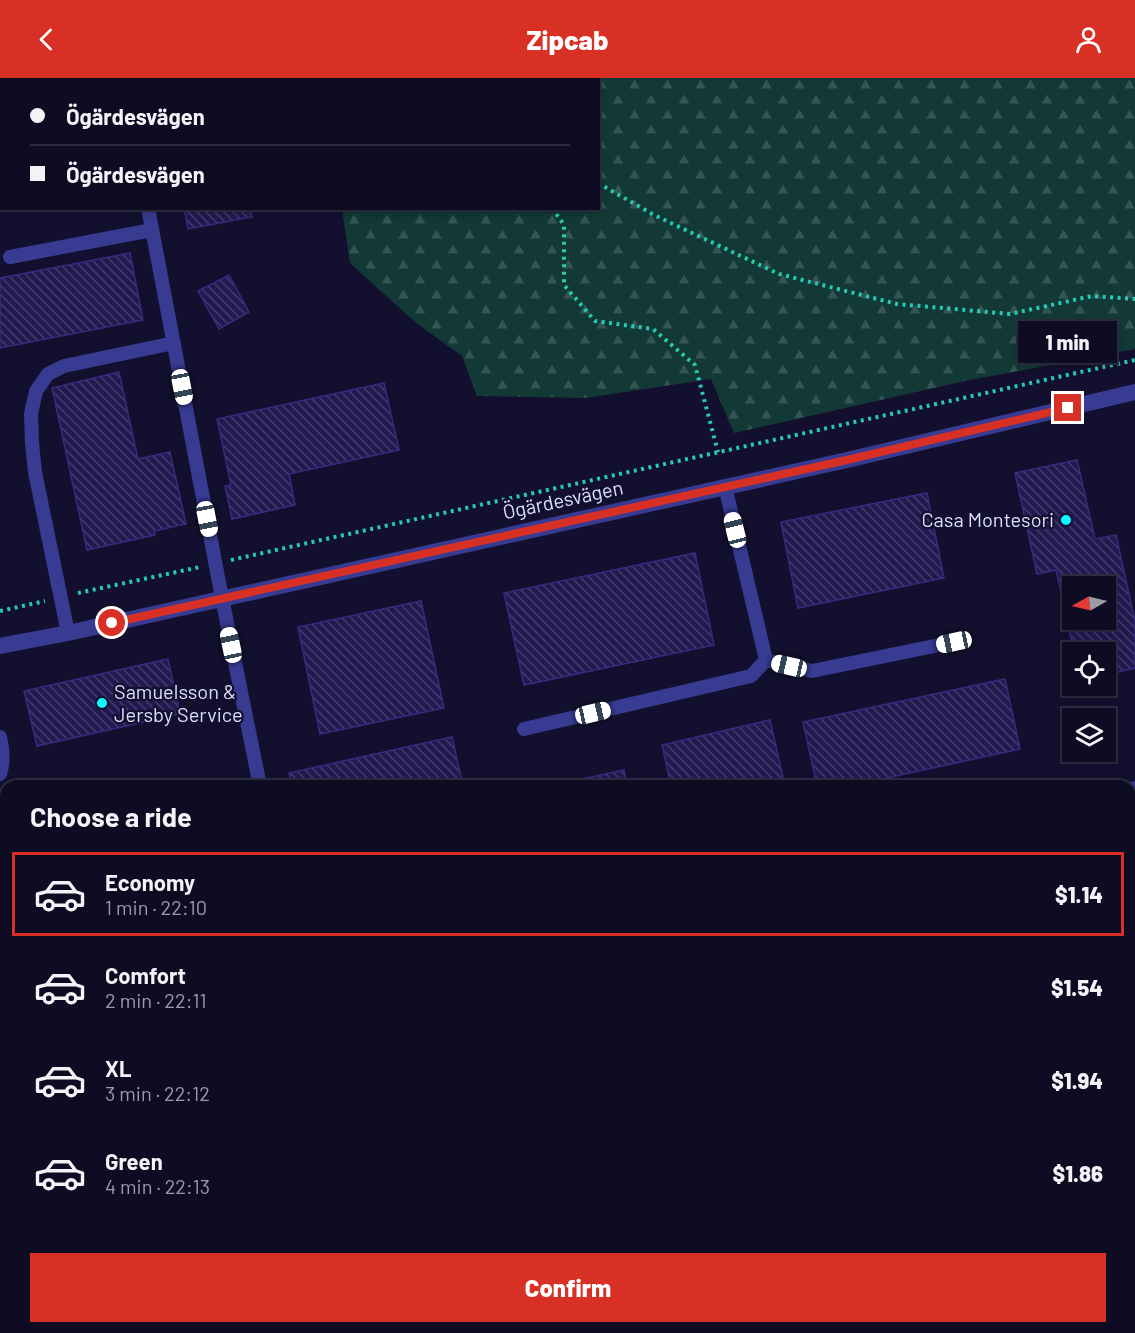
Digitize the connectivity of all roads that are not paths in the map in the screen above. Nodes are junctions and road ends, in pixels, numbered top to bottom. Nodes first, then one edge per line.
1 (148, 210) edge
2 (152, 230) junction
3 (10, 257) dead end
4 (174, 343) junction
5 (1135, 392) edge
6 (725, 486) junction
7 (222, 598) junction
8 (68, 633) junction
9 (954, 642) dead end
10 (0, 646) edge
11 (766, 660) junction
12 (524, 729) dead end
13 (0, 738) edge
14 (0, 774) edge
15 (259, 780) edge

1 - 2 lane
2 - 3 lane
2 - 4 lane
4 - 7 lane
4 - 8 lane
5 - 6 street, Ögärdesvägen
6 - 7 street, Ögärdesvägen
6 - 11 lane
7 - 8 street, Ögärdesvägen
7 - 15 lane
8 - 10 street, Ögärdesvägen
9 - 11 lane
11 - 12 lane
13 - 14 lane

